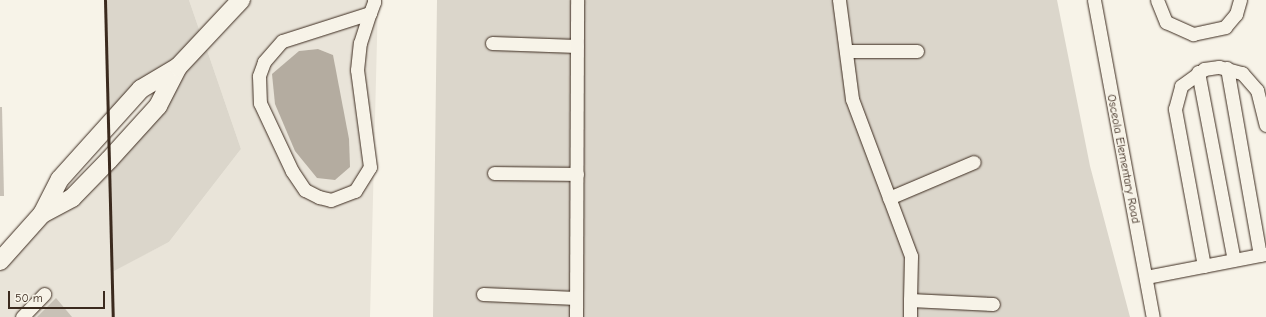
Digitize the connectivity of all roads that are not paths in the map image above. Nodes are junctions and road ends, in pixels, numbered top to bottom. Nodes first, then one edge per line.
1 (241, 0) edge
2 (374, 0) edge
3 (577, 0) edge
4 (839, 0) edge
5 (1094, 0) edge
6 (1157, 0) edge
7 (1240, 0) edge
8 (370, 13) junction
9 (492, 43) dead end
10 (577, 46) junction
11 (846, 51) junction
12 (917, 51) dead end
13 (178, 67) junction
14 (1227, 68) junction
15 (1198, 72) junction
16 (1266, 125) edge
17 (974, 162) dead end
18 (494, 173) dead end
19 (577, 174) junction
20 (889, 198) junction
21 (42, 214) junction
22 (1263, 255) edge
23 (0, 260) edge
24 (1234, 260) junction
25 (1204, 266) junction
26 (1146, 277) junction
27 (44, 294) dead end
28 (483, 294) dead end
29 (576, 298) junction
30 (910, 300) junction
31 (993, 304) dead end
32 (22, 317) edge
33 (576, 317) edge
34 (910, 317) edge
35 (1153, 317) edge

1 - 13 highway
2 - 8 street
3 - 10 street
4 - 11 street
5 - 26 street, Osceola Elementary Road
6 - 7 street
8 - 8 street
9 - 10 street
10 - 19 street
11 - 12 street
11 - 20 street
13 - 21 highway
13 - 21 highway
14 - 15 street
14 - 16 street
14 - 22 street
15 - 24 street
15 - 25 street
17 - 20 street
18 - 19 street
19 - 29 street
20 - 30 street
21 - 23 highway
22 - 24 street
24 - 25 street
25 - 26 street
26 - 35 street, Osceola Elementary Road
27 - 32 street
28 - 29 street
29 - 33 street
30 - 31 street
30 - 34 street

